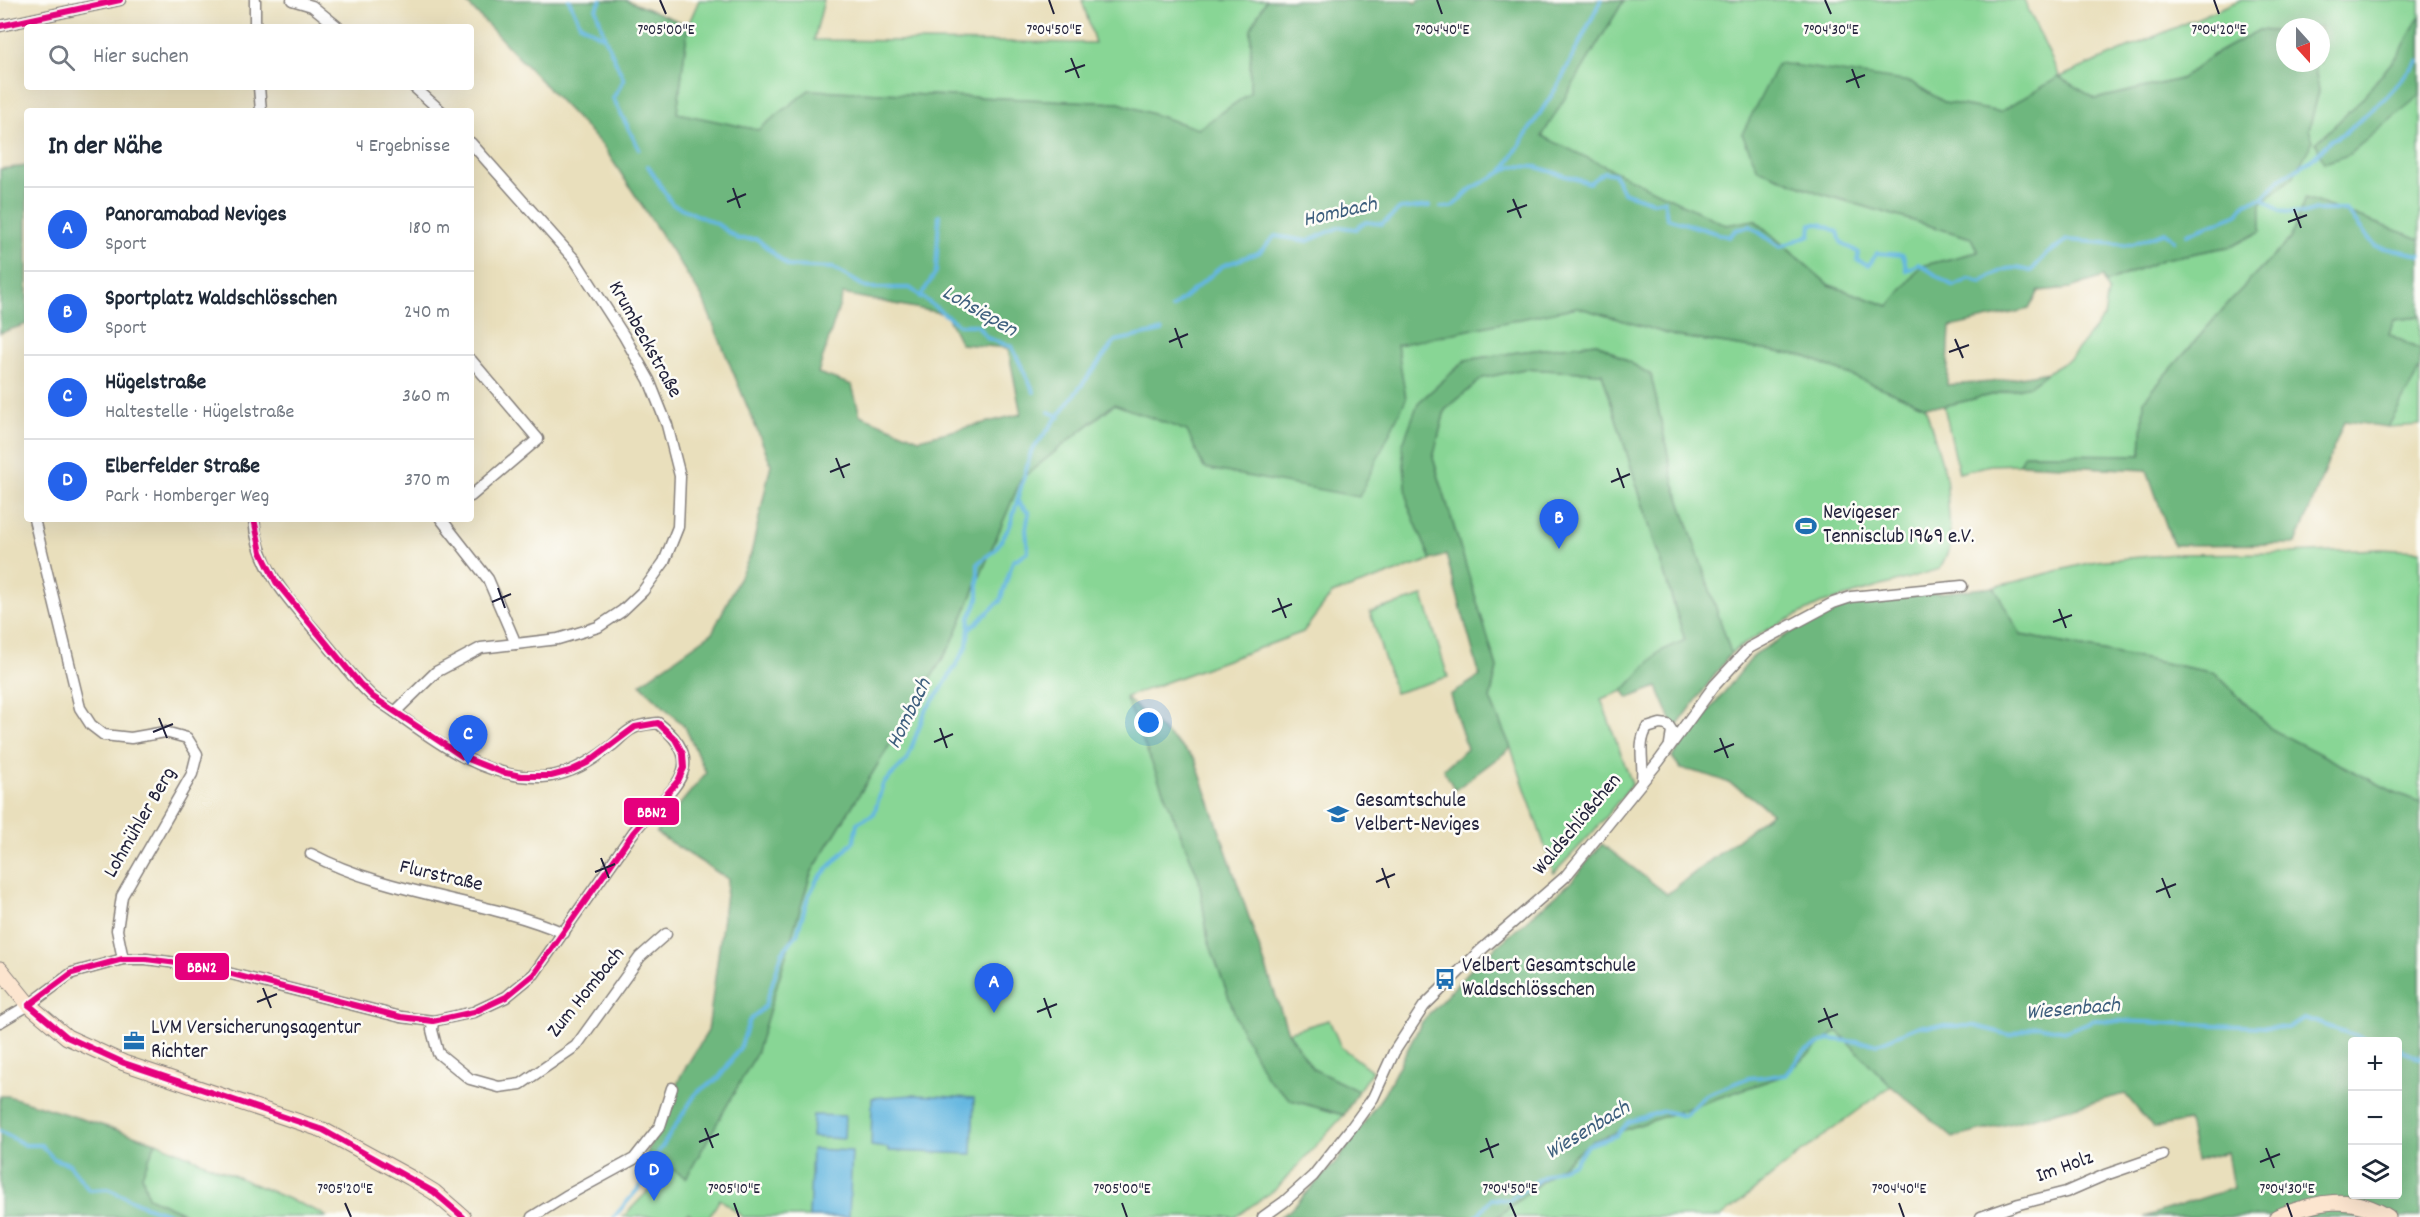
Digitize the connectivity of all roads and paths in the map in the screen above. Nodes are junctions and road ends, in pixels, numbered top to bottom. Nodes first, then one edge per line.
1 (116, 0) edge
2 (255, 0) edge
3 (292, 0) edge
4 (255, 24) edge
5 (334, 24) edge
6 (0, 26) edge
7 (259, 90) edge
8 (417, 90) edge
9 (261, 108) edge
10 (438, 108) edge
11 (474, 147) edge
12 (474, 364) edge
13 (474, 493) edge
14 (35, 522) edge
15 (254, 522) edge
16 (444, 522) edge
17 (1962, 586) dead end
18 (516, 644) junction
19 (395, 712) junction
20 (1669, 747) junction
21 (1642, 779) junction
22 (311, 854) dead end
23 (564, 933) junction
24 (666, 933) dead end
25 (123, 959) junction
26 (0, 969) edge
27 (29, 1005) junction
28 (433, 1021) junction
29 (0, 1022) edge
30 (672, 1088) dead end
31 (2163, 1155) dead end
32 (463, 1217) edge
33 (532, 1217) edge
34 (1263, 1217) edge
35 (1981, 1217) edge
36 (2277, 1217) edge
37 (2388, 1217) edge

1 - 6 street
2 - 4 street
3 - 5 street
7 - 9 street
8 - 10 street
11 - 18 street, Krumbeckstraße
12 - 13 street
14 - 25 street, Lohmühler Berg
15 - 19 street
16 - 18 street
17 - 20 street, Waldschlößchen
18 - 19 street, Krumbeckstraße
19 - 23 street
20 - 21 street, Waldschlößchen
20 - 21 street
21 - 34 street, Waldschlößchen
22 - 23 street, Flurstraße
23 - 28 street
24 - 28 street, Zum Hombach
25 - 27 street
25 - 28 street
26 - 27 main road
27 - 29 street
27 - 32 main road
30 - 33 street
31 - 35 street, Im Holz
36 - 37 main road

